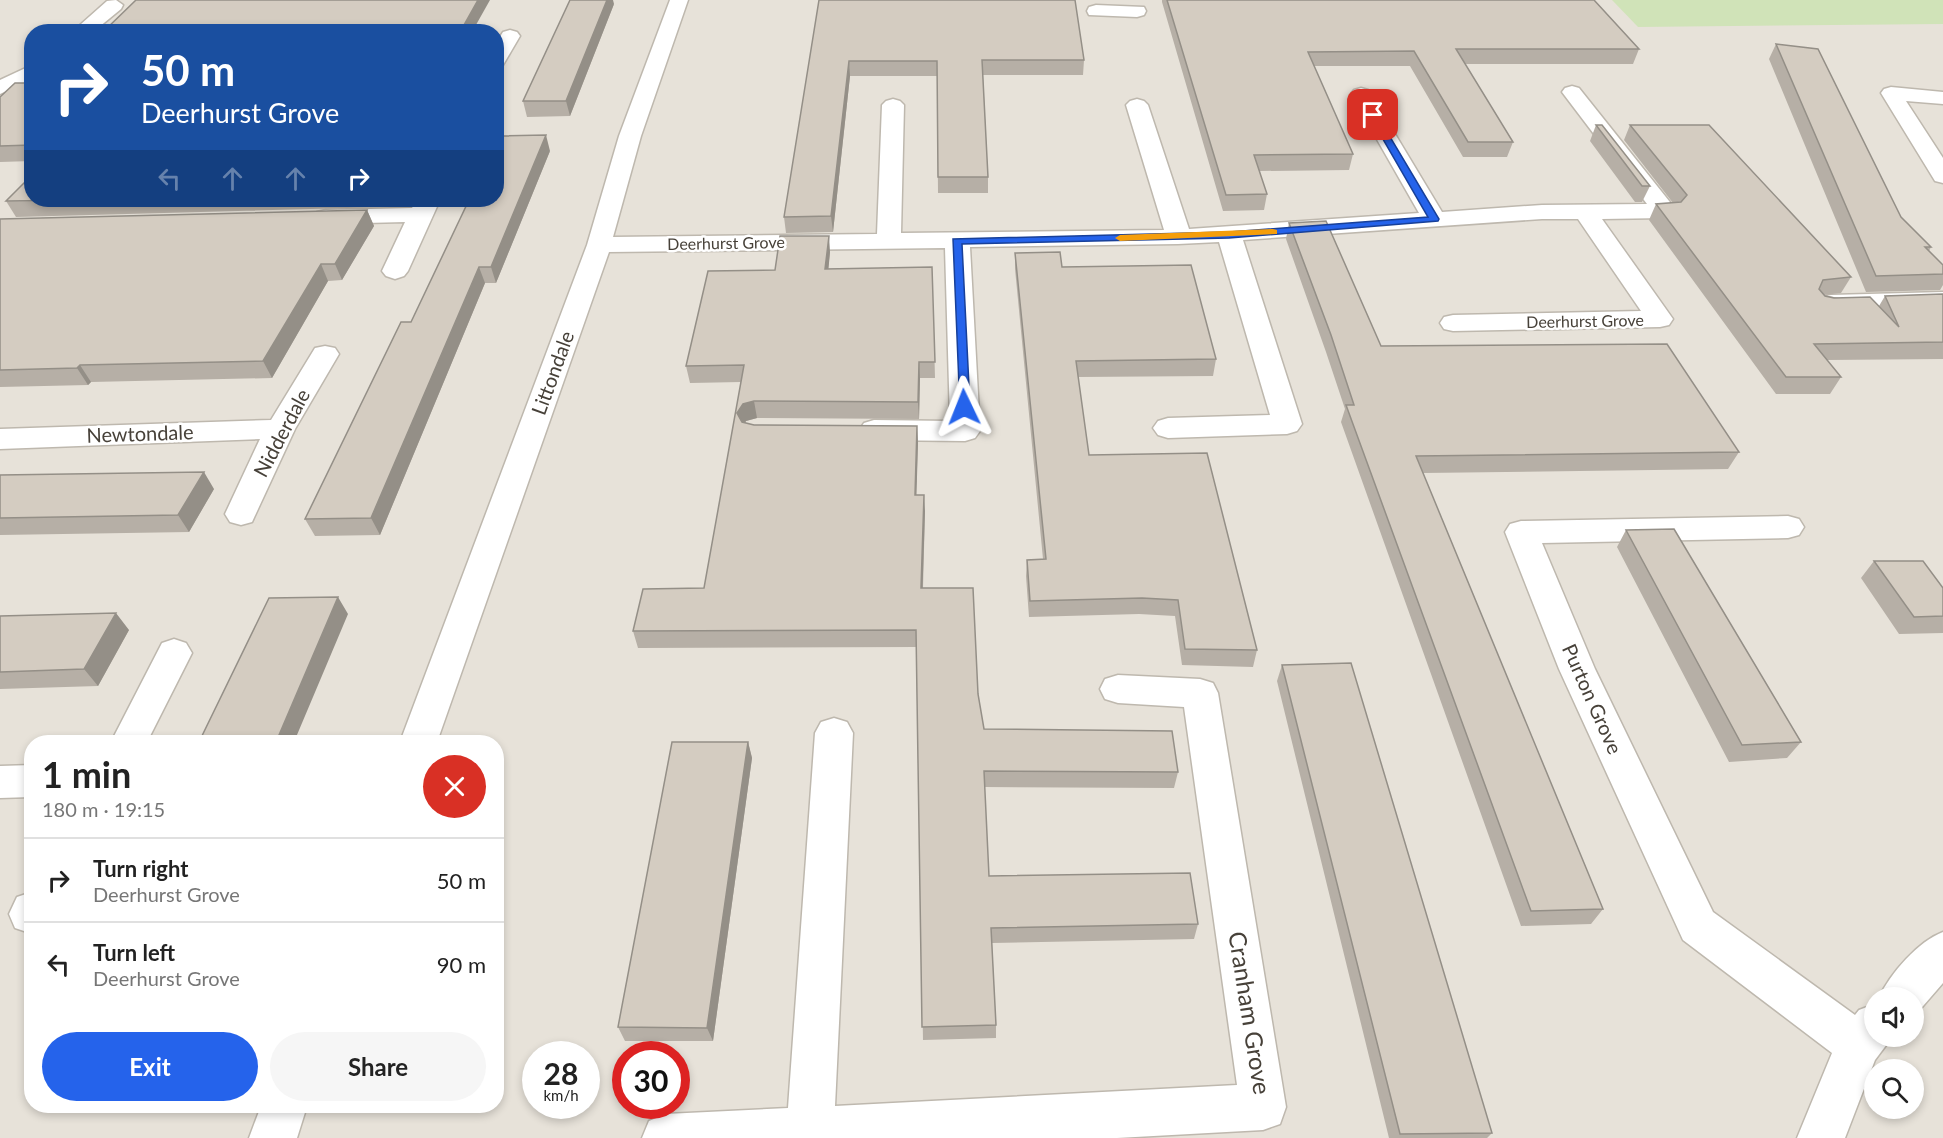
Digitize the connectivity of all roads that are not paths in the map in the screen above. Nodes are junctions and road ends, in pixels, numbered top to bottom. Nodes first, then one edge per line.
1 (679, 0) edge
2 (114, 5) dead end
3 (1124, 7) edge
4 (1096, 12) dead end
5 (91, 24) edge
6 (510, 36) dead end
7 (504, 47) edge
8 (24, 75) edge
9 (0, 88) edge
10 (1572, 92) dead end
11 (1361, 94) dead end
12 (1943, 98) edge
13 (893, 105) dead end
14 (1137, 105) dead end
15 (1943, 177) edge
16 (423, 207) edge
17 (1586, 213) junction
18 (299, 218) edge
19 (1434, 219) junction
20 (1229, 235) junction
21 (1178, 237) junction
22 (889, 240) junction
23 (957, 241) junction
24 (599, 245) junction
25 (395, 271) dead end
26 (1943, 300) edge
27 (1824, 304) edge
28 (1453, 323) dead end
29 (325, 354) dead end
30 (1168, 428) dead end
31 (280, 429) junction
32 (849, 430) edge
33 (0, 439) edge
34 (241, 514) dead end
35 (1788, 527) dead end
36 (174, 653) dead end
37 (1118, 689) dead end
38 (834, 733) dead end
39 (133, 735) edge
40 (421, 735) edge
41 (24, 781) edge
42 (0, 782) edge
43 (1943, 952) edge
44 (1911, 987) edge
45 (1864, 1033) edge
46 (1864, 1042) edge
47 (282, 1113) edge
48 (810, 1131) junction
49 (273, 1138) edge
50 (666, 1138) edge
51 (1821, 1138) edge

1 - 24 street, Littondale
2 - 5 street
3 - 4 street
6 - 7 street
8 - 9 street
10 - 17 street, Deerhurst Grove
11 - 19 street
12 - 15 street
13 - 22 street
14 - 21 street
16 - 18 street
16 - 25 street
17 - 19 street, Deerhurst Grove
17 - 28 street, Deerhurst Grove
19 - 20 street, Deerhurst Grove
20 - 21 street, Deerhurst Grove
20 - 30 street
21 - 23 street, Deerhurst Grove
22 - 23 street, Deerhurst Grove
22 - 24 street, Deerhurst Grove
23 - 32 street
24 - 40 street, Littondale
26 - 27 street
29 - 31 street, Nidderdale
31 - 33 street, Newtondale
31 - 34 street, Nidderdale
35 - 45 street, Purton Grove
36 - 39 street
37 - 48 street, Cranham Grove
38 - 48 street
41 - 42 street
43 - 44 street
46 - 51 street
47 - 49 street
48 - 50 street, Cranham Grove

